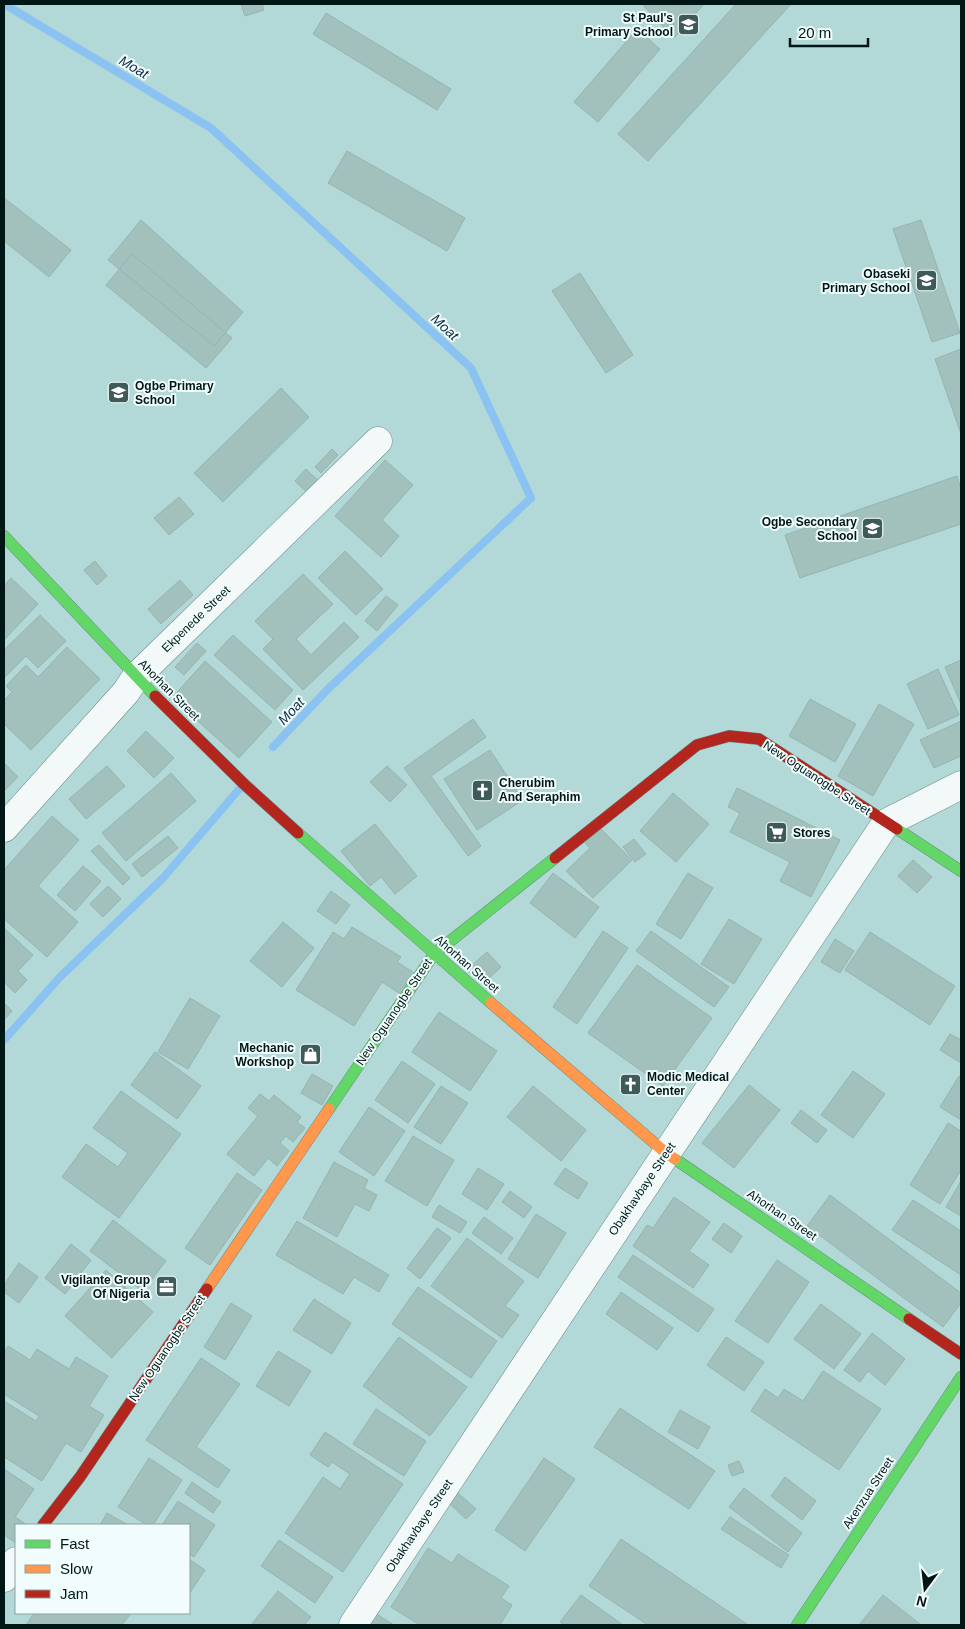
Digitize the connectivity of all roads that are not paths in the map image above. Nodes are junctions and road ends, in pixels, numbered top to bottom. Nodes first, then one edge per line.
1 (378, 441) dead end
2 (4, 536) edge
3 (136, 677) junction
4 (961, 785) edge
5 (886, 823) junction
6 (4, 828) edge
7 (961, 871) edge
8 (434, 954) junction
9 (666, 1153) junction
10 (961, 1354) edge
11 (961, 1376) edge
12 (44, 1524) edge
13 (15, 1562) edge
14 (4, 1578) edge
15 (353, 1625) edge
16 (797, 1625) edge

1 - 3 street, Ekpenede Street
2 - 3 street, Ahorhan Street
3 - 6 street, Ekpenede Street
3 - 8 street, Ahorhan Street
4 - 5 street, Obakhavbaye Street
5 - 7 street, New Oguanogbe Street
5 - 8 street, New Oguanogbe Street
5 - 9 street, Obakhavbaye Street
8 - 9 street, Ahorhan Street
8 - 12 street, New Oguanogbe Street
9 - 10 street, Ahorhan Street
9 - 15 street, Obakhavbaye Street
11 - 16 street, Akenzua Street
13 - 14 street

